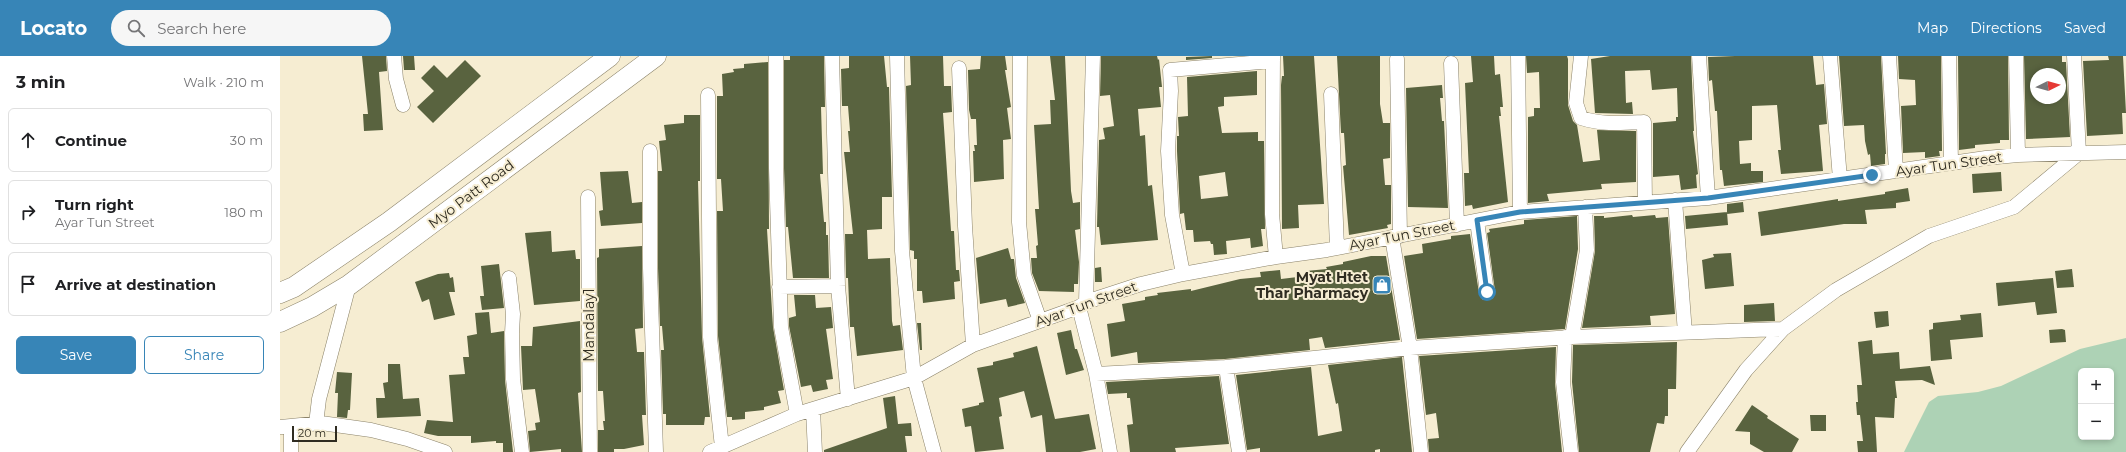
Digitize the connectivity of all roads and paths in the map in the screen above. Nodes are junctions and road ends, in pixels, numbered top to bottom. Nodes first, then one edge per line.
1 (394, 56) edge
2 (610, 56) edge
3 (656, 56) edge
4 (776, 56) edge
5 (832, 56) edge
6 (897, 56) edge
7 (1020, 56) edge
8 (1093, 56) edge
9 (1518, 56) edge
10 (1581, 56) edge
11 (1699, 56) edge
12 (1830, 56) edge
13 (1890, 56) edge
14 (1949, 56) edge
15 (2016, 56) edge
16 (2074, 56) edge
17 (1273, 58) edge
18 (1397, 59) dead end
19 (1451, 64) dead end
20 (959, 68) dead end
21 (1331, 94) dead end
22 (708, 95) dead end
23 (403, 105) dead end
24 (650, 151) dead end
25 (2126, 152) edge
26 (2079, 153) junction
27 (2018, 155) junction
28 (1951, 162) junction
29 (1896, 171) junction
30 (1840, 179) junction
31 (588, 197) dead end
32 (1708, 198) junction
33 (1675, 200) junction
34 (1645, 203) junction
35 (1585, 207) junction
36 (1520, 212) junction
37 (1477, 220) junction
38 (1457, 225) junction
39 (1396, 237) junction
40 (1337, 248) junction
41 (1276, 257) junction
42 (1183, 274) junction
43 (509, 278) dead end
44 (349, 285) junction
45 (838, 286) junction
46 (779, 287) junction
47 (1487, 292) dead end
48 (280, 293) edge
49 (1082, 304) junction
50 (1040, 321) junction
51 (280, 322) edge
52 (1783, 329) junction
53 (1685, 333) junction
54 (1568, 337) junction
55 (973, 346) junction
56 (1410, 348) junction
57 (1226, 367) junction
58 (1096, 374) junction
59 (914, 378) junction
60 (848, 399) junction
61 (812, 410) junction
62 (797, 414) junction
63 (316, 424) junction
64 (285, 426) edge
65 (716, 450) edge
66 (291, 452) edge
67 (445, 452) edge
68 (522, 452) edge
69 (590, 452) edge
70 (656, 452) edge
71 (815, 452) edge
72 (934, 452) edge
73 (1110, 452) edge
74 (1239, 452) edge
75 (1421, 452) edge
76 (1571, 452) edge
77 (1687, 452) edge

1 - 23 street
2 - 48 main road, Myo Patt Road
3 - 44 main road, Myo Patt Road
4 - 46 street
5 - 45 street
6 - 59 street
7 - 50 street
8 - 49 street
9 - 36 street
10 - 34 street
11 - 32 street
12 - 30 street
13 - 29 street
14 - 28 street
15 - 27 street
16 - 26 street
17 - 41 street
17 - 42 street
18 - 39 street
19 - 38 street
20 - 55 street
21 - 40 street
22 - 65 street
24 - 70 street
25 - 26 street, Ayar Tun Street
26 - 27 street, Ayar Tun Street
26 - 52 street
27 - 28 street, Ayar Tun Street
28 - 29 street, Ayar Tun Street
29 - 30 street, Ayar Tun Street
30 - 32 street, Ayar Tun Street
31 - 69 street, Mandalay1
32 - 33 street, Ayar Tun Street
33 - 34 street, Ayar Tun Street
33 - 53 street
34 - 35 street, Ayar Tun Street
35 - 36 street, Ayar Tun Street
35 - 54 street
36 - 37 street, Ayar Tun Street
37 - 38 street, Ayar Tun Street
37 - 47 street
38 - 39 street, Ayar Tun Street
39 - 40 street, Ayar Tun Street
39 - 56 street
40 - 41 street, Ayar Tun Street
41 - 42 street, Ayar Tun Street
42 - 49 street, Ayar Tun Street
43 - 68 street
44 - 51 main road, Myo Patt Road
44 - 63 street
45 - 46 street
45 - 60 street
46 - 62 street
49 - 50 street, Ayar Tun Street
49 - 58 street
50 - 55 street, Ayar Tun Street
52 - 53 street
52 - 77 street
53 - 54 street
54 - 56 street
54 - 76 street
55 - 59 street, Ayar Tun Street
56 - 57 street
56 - 75 street
57 - 58 street
57 - 74 street
58 - 73 street
59 - 60 street, Ayar Tun Street
59 - 72 street
60 - 61 street, Ayar Tun Street
61 - 62 street, Ayar Tun Street
61 - 71 street
62 - 65 street, Ayar Tun Street
63 - 64 street
63 - 67 street
64 - 66 street

